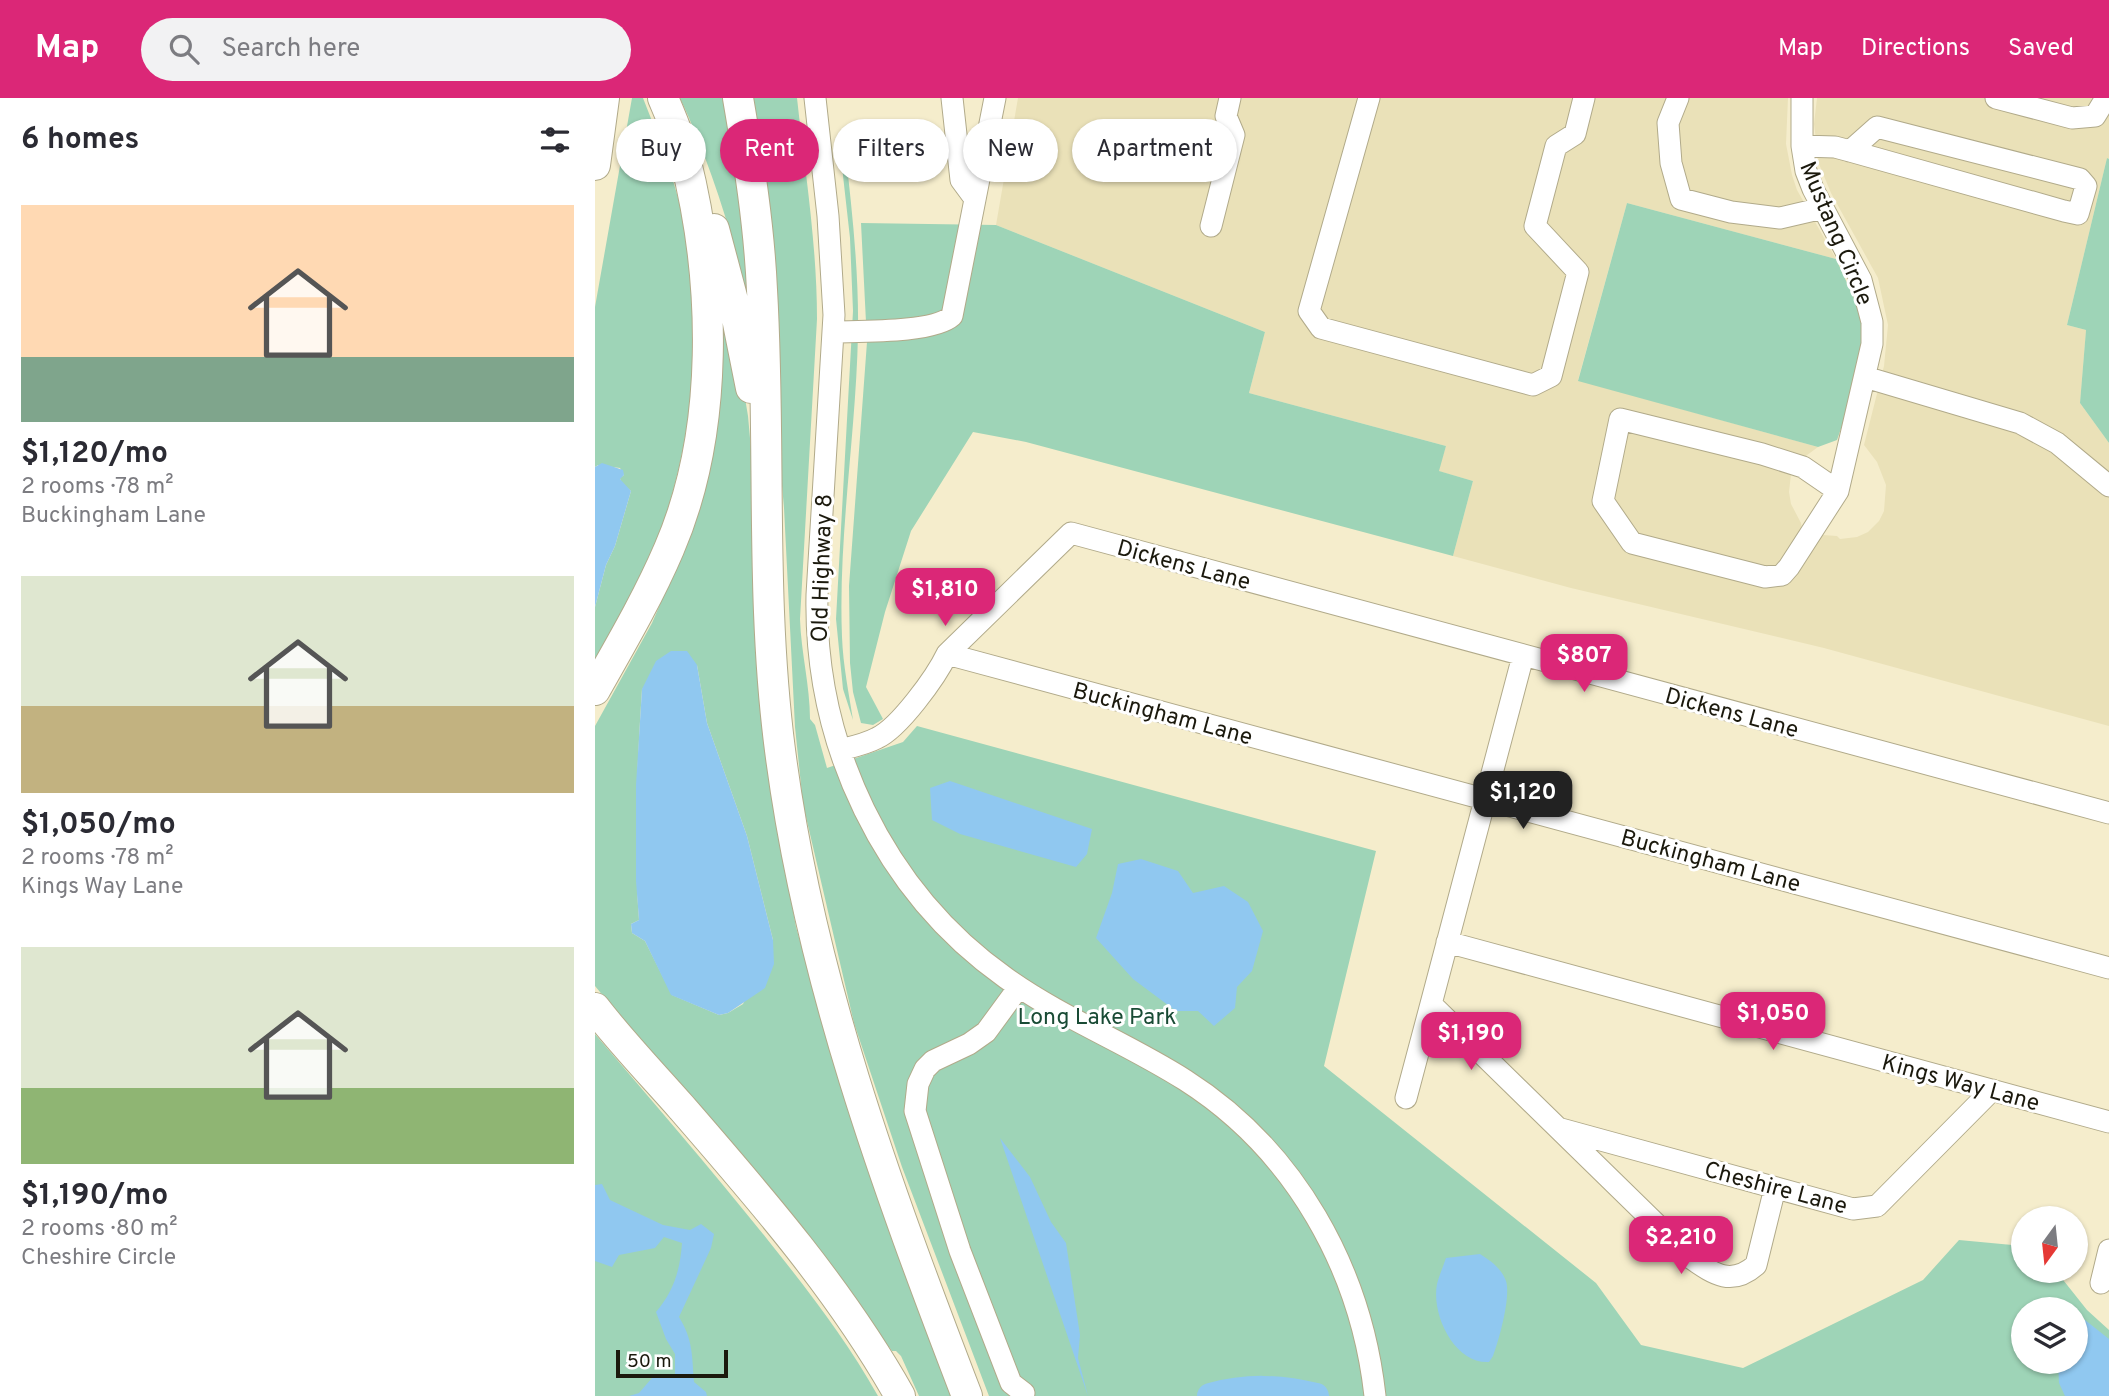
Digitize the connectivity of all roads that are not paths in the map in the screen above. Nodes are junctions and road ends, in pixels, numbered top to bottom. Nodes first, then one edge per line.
1 (604, 98) edge
2 (738, 98) edge
3 (815, 98) edge
4 (952, 98) edge
5 (995, 98) edge
6 (1230, 98) edge
7 (1369, 98) edge
8 (1584, 98) edge
9 (1678, 98) edge
10 (1802, 98) edge
11 (1996, 98) edge
12 (2106, 98) edge
13 (667, 108) edge
14 (1802, 146) junction
15 (1850, 151) junction
16 (595, 165) edge
17 (975, 199) junction
18 (1823, 208) junction
19 (1210, 226) dead end
20 (833, 332) junction
21 (1865, 377) junction
22 (2109, 486) edge
23 (1838, 491) junction
24 (766, 552) junction
25 (947, 654) junction
26 (1523, 656) junction
27 (595, 690) edge
28 (840, 750) junction
29 (1485, 799) junction
30 (2109, 813) edge
31 (1447, 942) junction
32 (2109, 968) edge
33 (1019, 987) junction
34 (1431, 1004) junction
35 (595, 1008) edge
36 (1992, 1090) junction
37 (1406, 1098) dead end
38 (2109, 1122) edge
39 (1559, 1129) junction
40 (1775, 1188) junction
41 (2109, 1250) edge
42 (2101, 1283) dead end
43 (1024, 1393) dead end
44 (900, 1396) edge
45 (967, 1396) edge
46 (1375, 1396) edge

1 - 16 highway
2 - 24 highway
3 - 20 street, Old Highway 8
4 - 17 street
5 - 17 street
6 - 19 street
7 - 8 street
9 - 18 street
10 - 14 street, Mustang Circle
11 - 12 street
13 - 24 highway
13 - 27 highway
14 - 15 street
14 - 18 street, Mustang Circle
15 - 15 street
17 - 20 street
18 - 21 street, Mustang Circle
20 - 28 street, Old Highway 8
21 - 22 street
21 - 23 street, Mustang Circle
23 - 23 street, Mustang Circle
24 - 45 highway
25 - 26 street, Dickens Lane
25 - 28 street
25 - 29 street, Buckingham Lane
26 - 29 street
26 - 30 street, Dickens Lane
28 - 33 street, Old Highway 8
29 - 31 street
29 - 32 street, Buckingham Lane
31 - 34 street
31 - 36 street, Kings Way Lane
33 - 43 street
33 - 46 street, Old Highway 8
34 - 37 street
34 - 39 street
35 - 44 highway
36 - 38 street, Kings Way Lane
36 - 40 street, Cheshire Lane
39 - 40 street, Cheshire Lane
39 - 40 street
41 - 42 street

